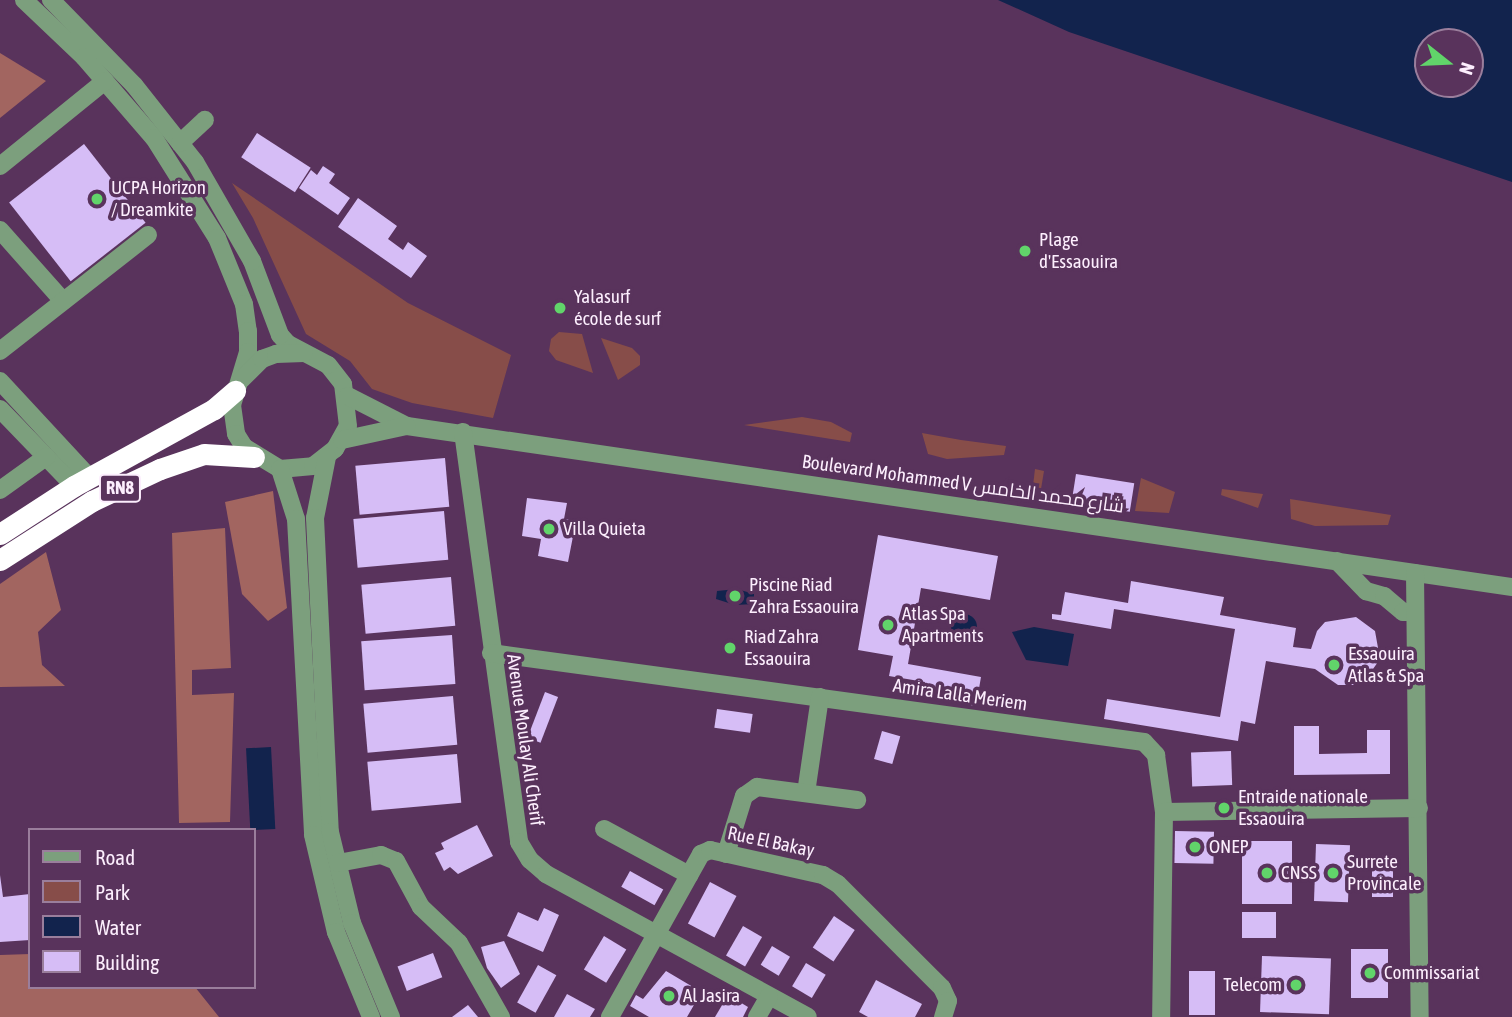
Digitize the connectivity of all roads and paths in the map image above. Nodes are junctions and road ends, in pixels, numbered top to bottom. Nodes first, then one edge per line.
1 (24, 0) edge
2 (51, 0) edge
3 (105, 81) junction
4 (205, 120) dead end
5 (180, 142) junction
6 (0, 166) edge
7 (0, 230) edge
8 (148, 235) dead end
9 (64, 301) junction
10 (0, 351) edge
11 (306, 354) junction
12 (0, 381) edge
13 (238, 385) junction
14 (348, 396) junction
15 (0, 409) edge
16 (407, 426) junction
17 (463, 432) junction
18 (342, 440) junction
19 (46, 457) junction
20 (254, 457) junction
21 (327, 457) junction
22 (280, 469) junction
23 (81, 482) junction
24 (0, 490) edge
25 (0, 534) edge
26 (0, 560) edge
27 (1337, 561) junction
28 (1415, 573) junction
29 (1512, 587) edge
30 (1415, 612) junction
31 (491, 653) junction
32 (820, 697) junction
33 (806, 793) junction
34 (856, 800) dead end
35 (1419, 808) junction
36 (1164, 812) junction
37 (604, 829) dead end
38 (726, 854) junction
39 (338, 863) junction
40 (689, 875) junction
41 (657, 936) junction
42 (769, 996) junction
43 (371, 1017) edge
44 (391, 1017) edge
45 (502, 1017) edge
46 (610, 1017) edge
47 (757, 1017) edge
48 (808, 1017) edge
49 (943, 1017) edge
50 (1161, 1017) edge
51 (1420, 1017) edge

1 - 3 street
2 - 5 street
3 - 6 street
3 - 13 street
4 - 5 street
5 - 11 street
7 - 9 street
8 - 9 street
9 - 10 street
11 - 13 street, RN8
11 - 14 street
12 - 23 street
13 - 20 street
13 - 23 highway, RN8
14 - 16 street
14 - 18 street
15 - 19 street
16 - 17 street, Boulevard Mohammed V شارع محمد الخامس
16 - 18 street
17 - 27 street, Boulevard Mohammed V شارع محمد الخامس
17 - 31 street, Avenue Moulay Ali Cherif
18 - 21 street
19 - 23 street
19 - 24 street
20 - 22 street, RN8
20 - 26 highway, RN8
21 - 22 street
21 - 39 street
22 - 43 street
23 - 25 highway, RN8
27 - 28 street, Boulevard Mohammed V شارع محمد الخامس
27 - 30 street
28 - 29 street, Boulevard Mohammed V شارع محمد الخامس
28 - 30 street
30 - 35 street
31 - 32 street, Amira Lalla Meriem
31 - 41 street, Avenue Moulay Ali Cherif
32 - 33 street
32 - 36 street, Amira Lalla Meriem
33 - 34 street
33 - 38 street
35 - 36 street
35 - 51 street
36 - 50 street, Amira Lalla Meriem
37 - 40 street
38 - 40 street, Rue El Bakay
38 - 49 street, Rue El Bakay
39 - 44 street
39 - 45 street
40 - 41 street, Rue El Bakay
41 - 42 street, Avenue Moulay Ali Cherif
41 - 46 street, Rue El Bakay
42 - 47 street
42 - 48 street, Avenue Moulay Ali Cherif

